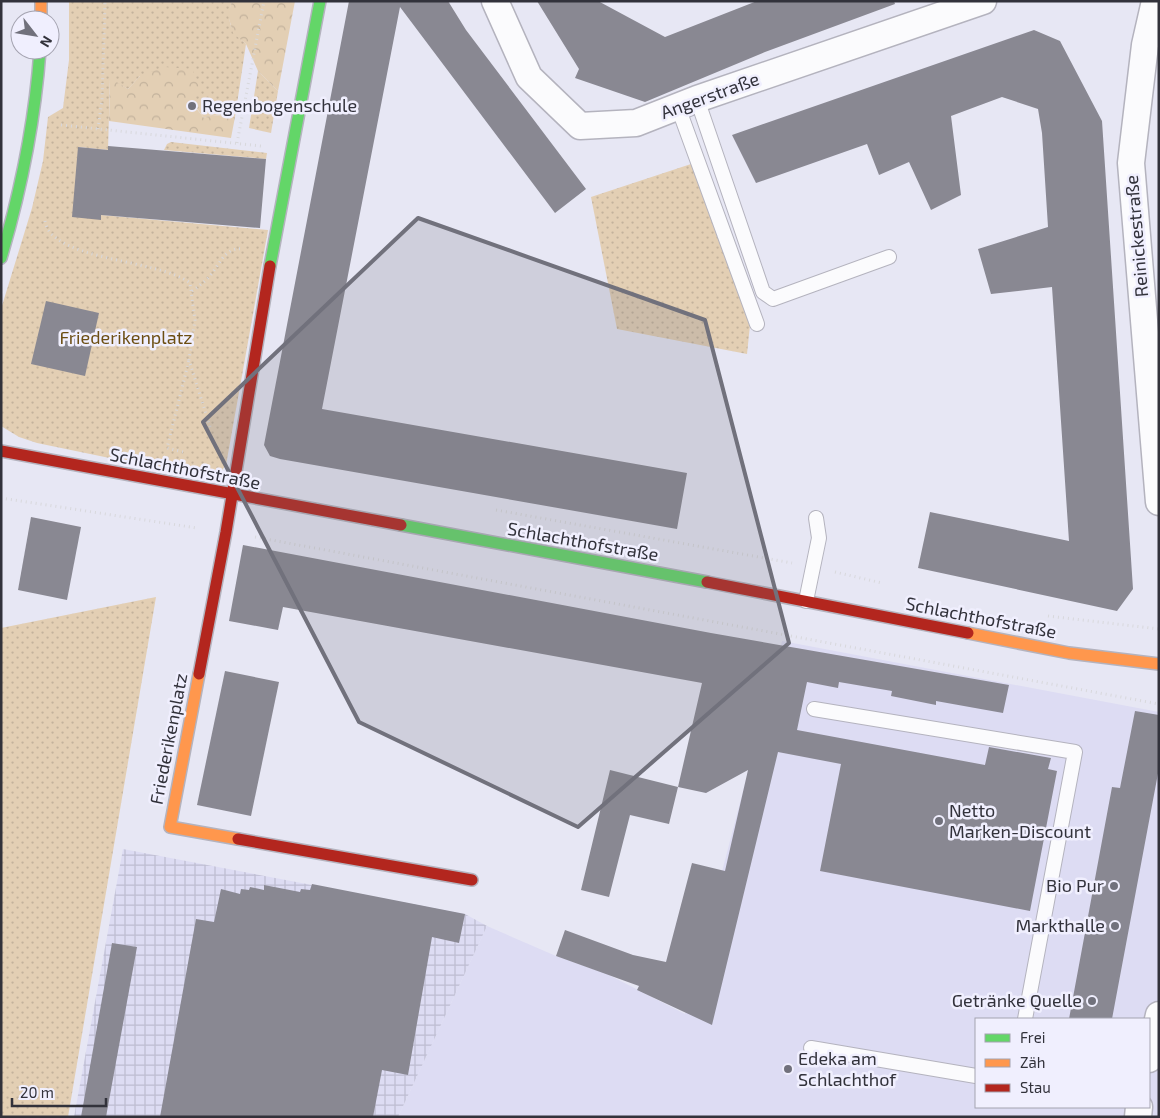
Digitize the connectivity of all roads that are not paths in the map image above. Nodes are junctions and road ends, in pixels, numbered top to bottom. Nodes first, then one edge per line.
1 (320, 1) edge
2 (495, 1) edge
3 (983, 1) edge
4 (1155, 1) edge
5 (39, 60) edge
6 (688, 103) junction
7 (889, 257) dead end
8 (1, 258) edge
9 (757, 324) dead end
10 (1, 451) edge
11 (233, 496) junction
12 (1159, 502) edge
13 (816, 518) dead end
14 (806, 601) junction
15 (1159, 664) edge
16 (814, 709) dead end
17 (472, 880) dead end
18 (1025, 1018) edge
19 (1158, 1023) edge
20 (811, 1048) dead end
21 (1150, 1055) edge
22 (975, 1076) edge

1 - 11 main road, Friederikenplatz
2 - 6 street, Angerstraße
3 - 6 street, Angerstraße
4 - 12 street, Reinickestraße
5 - 8 main road
6 - 7 lane
6 - 9 lane
10 - 11 main road, Schlachthofstraße
11 - 14 main road, Schlachthofstraße
11 - 17 main road, Friederikenplatz
13 - 14 lane
14 - 15 main road, Schlachthofstraße
16 - 18 lane
19 - 21 street
20 - 22 lane

